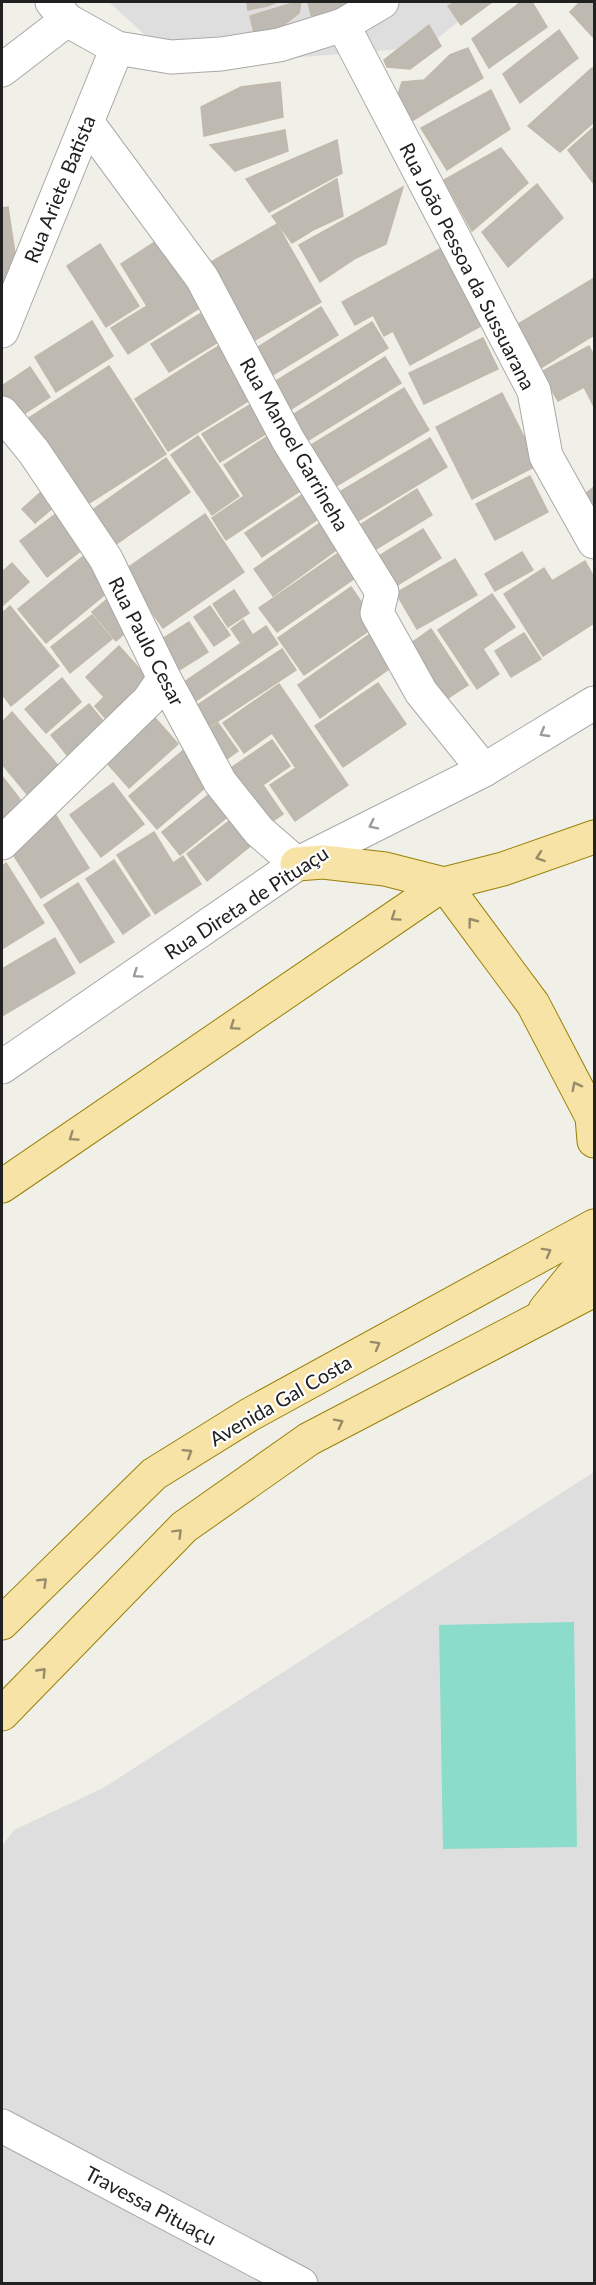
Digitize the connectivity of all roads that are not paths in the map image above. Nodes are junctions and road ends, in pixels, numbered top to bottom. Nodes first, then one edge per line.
1 (382, 2) edge
2 (60, 11) edge
3 (343, 25) junction
4 (117, 48) junction
5 (2, 70) edge
6 (87, 122) junction
7 (5, 312) edge
8 (2, 413) edge
9 (594, 542) edge
10 (164, 678) junction
11 (594, 703) edge
12 (484, 770) junction
13 (594, 837) edge
14 (2, 843) edge
15 (297, 864) junction
16 (444, 884) junction
17 (2, 1067) edge
18 (594, 1140) edge
19 (2, 1186) edge
20 (594, 1226) edge
21 (594, 1240) edge
22 (594, 1290) edge
23 (536, 1320) junction
24 (2, 1623) edge
25 (2, 1714) edge
26 (2, 2126) edge
27 (301, 2283) edge

1 - 3 street
2 - 4 street
2 - 5 street
3 - 4 street
3 - 9 street, Rua João Pessoa da Sussuarana
4 - 6 street, Rua Ariete Batista
6 - 7 street, Rua Ariete Batista
6 - 12 street, Rua Manoel Garrineha
8 - 10 street, Rua Paulo Cesar
10 - 14 street
10 - 15 street, Rua Paulo Cesar
11 -> 12 street, Rua Direta de Pituaçu
12 -> 15 street, Rua Direta de Pituaçu
13 -> 16 main road
15 - 16 main road
15 -> 17 street, Rua Direta de Pituaçu
18 -> 16 main road
16 -> 19 main road
24 -> 20 main road, Avenida Gal Costa
21 - 23 main road
22 - 23 main road
25 -> 23 main road
26 - 27 street, Travessa Pituaçu

